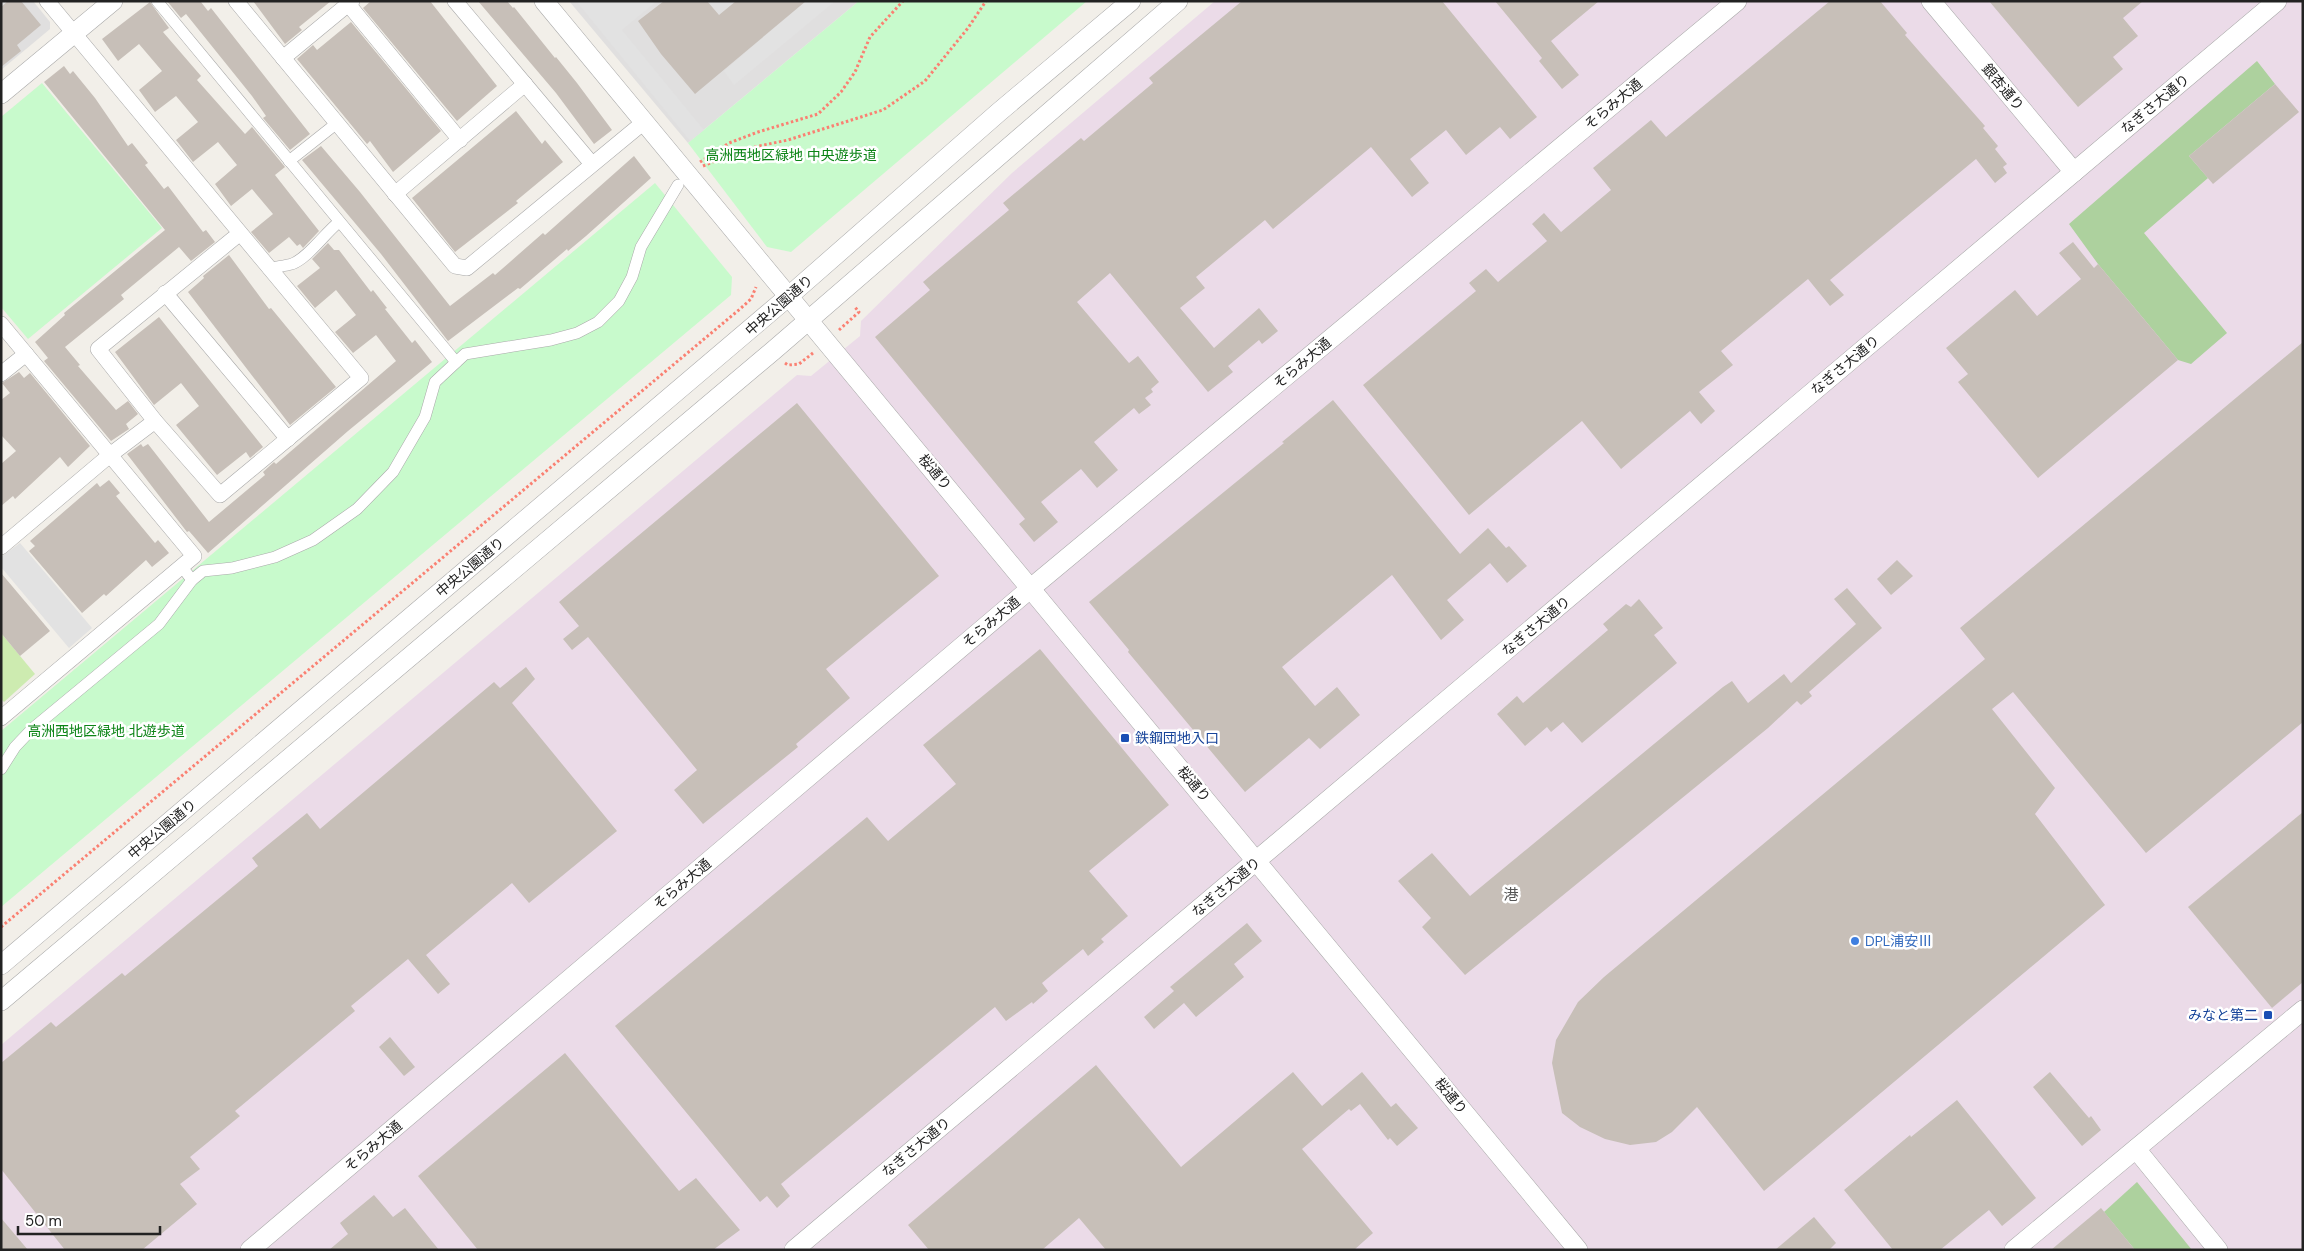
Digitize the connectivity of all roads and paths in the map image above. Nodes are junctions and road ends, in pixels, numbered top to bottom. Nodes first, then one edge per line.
1 (46, 1) edge
2 (113, 1) edge
3 (157, 1) edge
4 (236, 1) edge
5 (455, 1) edge
6 (544, 1) edge
7 (903, 1) edge
8 (986, 1) edge
9 (1132, 1) edge
10 (1178, 1) edge
11 (1737, 1) edge
12 (1931, 1) edge
13 (2277, 1) edge
14 (350, 3) edge
15 (74, 34) junction
16 (283, 58) junction
17 (525, 84) junction
18 (1, 94) edge
19 (644, 122) junction
20 (336, 123) junction
21 (460, 140) junction
22 (289, 161) junction
23 (592, 164) junction
24 (2074, 172) junction
25 (678, 185) dead end
26 (395, 194) junction
27 (340, 222) junction
28 (238, 234) junction
29 (268, 269) junction
30 (165, 293) junction
31 (789, 296) junction
32 (740, 309) dead end
33 (808, 320) junction
34 (1, 324) edge
35 (26, 354) junction
36 (456, 362) junction
37 (1, 374) edge
38 (155, 420) junction
39 (288, 439) junction
40 (110, 455) junction
41 (1, 547) edge
42 (182, 567) junction
43 (192, 580) junction
44 (1031, 588) junction
45 (1, 718) edge
46 (1, 769) edge
47 (1257, 860) junction
48 (1, 927) edge
49 (1, 965) edge
50 (1, 1001) edge
51 (2303, 1010) edge
52 (2136, 1149) junction
53 (250, 1250) edge
54 (794, 1250) edge
55 (1578, 1250) edge
56 (2014, 1250) edge
57 (2218, 1250) edge

1 - 15 street
2 - 15 street
3 - 22 street
4 - 16 street
5 - 17 street
6 - 19 street, 桜通り
7 - 8 path
9 - 31 street, 中央公園通り
10 - 33 street, 中央公園通り
11 - 44 street, そらみ大通
12 - 24 street, 銀杏通り
13 - 24 street, なぎさ大通り
14 - 16 street
14 - 21 street
15 - 18 street
15 - 28 street
16 - 20 street
17 - 21 street
17 - 23 street
19 - 23 street
19 - 31 street, 桜通り
20 - 22 street
20 - 26 street
21 - 26 street
22 - 27 street
23 - 26 street
24 - 47 street, なぎさ大通り
25 - 36 street
27 - 29 street
27 - 36 street
28 - 29 street
28 - 30 street
29 - 39 street
30 - 38 street
30 - 39 street
31 - 33 street, 桜通り
31 - 49 street, 中央公園通り
32 - 48 path
33 - 44 street, 桜通り
33 - 50 street, 中央公園通り
34 - 35 street
35 - 37 street
35 - 40 street
36 - 43 street
38 - 39 street
38 - 40 street
40 - 41 street
40 - 42 street
42 - 43 street
42 - 45 street
43 - 46 street
44 - 47 street, 桜通り
44 - 53 street, そらみ大通
47 - 54 street, なぎさ大通り
47 - 55 street, 桜通り
51 - 52 street
52 - 56 street
52 - 57 street

